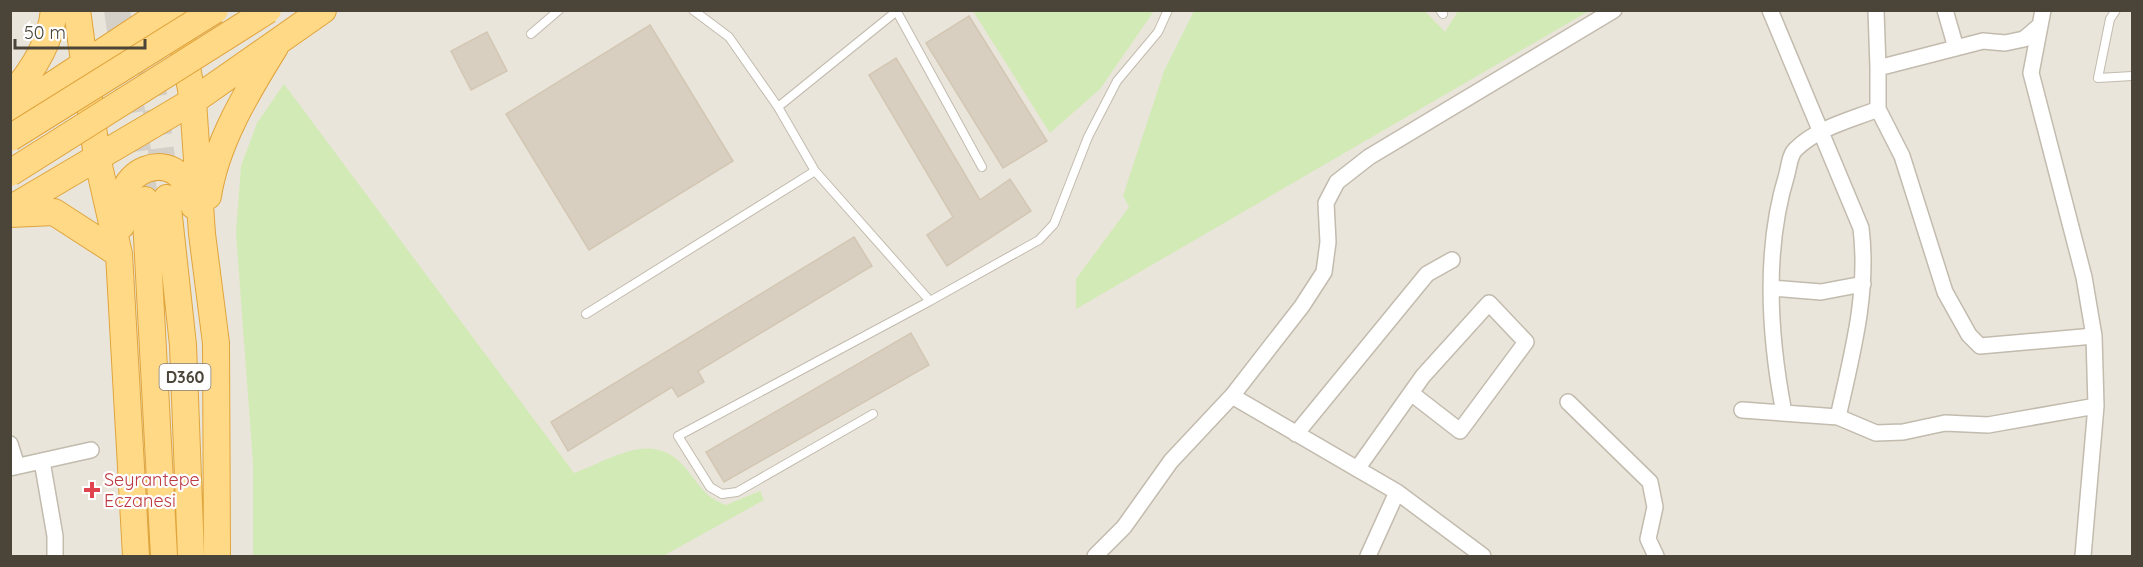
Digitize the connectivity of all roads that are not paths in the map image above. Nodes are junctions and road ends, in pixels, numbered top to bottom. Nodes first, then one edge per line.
1 (54, 10) edge
2 (77, 10) edge
3 (166, 10) edge
4 (177, 10) edge
5 (215, 10) edge
6 (268, 10) edge
7 (323, 10) edge
8 (559, 10) edge
9 (693, 10) edge
10 (1168, 10) edge
11 (1614, 10) edge
12 (1770, 10) edge
13 (1876, 10) edge
14 (1945, 10) edge
15 (2043, 10) edge
16 (2116, 10) edge
17 (897, 11) edge
18 (2038, 27) junction
19 (531, 34) dead end
20 (281, 37) junction
21 (1956, 48) junction
22 (85, 65) junction
23 (1878, 68) junction
24 (2133, 76) edge
25 (10, 97) edge
26 (192, 101) junction
27 (778, 107) junction
28 (1878, 109) junction
29 (10, 113) edge
30 (1819, 133) junction
31 (10, 138) edge
32 (98, 157) junction
33 (982, 167) dead end
34 (815, 171) junction
35 (10, 173) edge
36 (10, 209) edge
37 (10, 214) edge
38 (202, 234) junction
39 (119, 254) junction
40 (1452, 260) dead end
41 (1863, 284) junction
42 (1772, 288) junction
43 (930, 301) junction
44 (586, 314) dead end
45 (2094, 336) junction
46 (1411, 393) junction
47 (1232, 396) junction
48 (1568, 402) dead end
49 (2096, 406) junction
50 (1742, 410) dead end
51 (1784, 413) junction
52 (873, 414) dead end
53 (1838, 417) junction
54 (1296, 434) junction
55 (10, 444) edge
56 (91, 450) dead end
57 (42, 461) junction
58 (14, 467) edge
59 (1357, 469) junction
60 (1396, 492) junction
61 (55, 556) edge
62 (136, 556) edge
63 (164, 556) edge
64 (191, 556) edge
65 (217, 556) edge
66 (1095, 556) edge
67 (1368, 556) edge
68 (1483, 556) edge
69 (1656, 556) edge
70 (2083, 556) edge

1 - 25 highway
2 - 22 highway
3 - 22 highway
4 - 26 highway
5 - 31 highway, bridge
6 - 35 highway, bridge
7 - 20 highway
8 - 19 lane
9 - 27 lane
10 - 43 lane
11 - 47 street
12 - 30 street
13 - 23 street
14 - 21 street
15 - 18 street
16 - 24 lane
17 - 27 lane
17 - 33 lane
18 - 21 street
18 - 45 street
20 - 26 highway
20 - 38 highway
21 - 23 street
22 - 29 highway
22 - 32 highway
23 - 28 street
26 - 32 highway
26 - 38 highway
27 - 34 lane
28 - 30 street
28 - 45 street
30 - 41 street
30 - 42 street
32 - 36 highway
32 - 39 highway
34 - 43 lane
34 - 44 lane
37 - 39 highway
38 - 39 highway
38 - 65 highway
39 - 62 highway
40 - 54 street
41 - 42 street
41 - 53 street
42 - 51 street
43 - 52 lane
45 - 49 street
46 - 46 street
46 - 59 street
47 - 54 street
47 - 66 street
48 - 69 street
49 - 53 street
49 - 70 street
50 - 51 street
51 - 53 street
54 - 59 street
55 - 58 street
56 - 57 street
57 - 58 street
57 - 61 street
59 - 60 street
60 - 67 street
60 - 68 street
63 - 64 highway, D360

